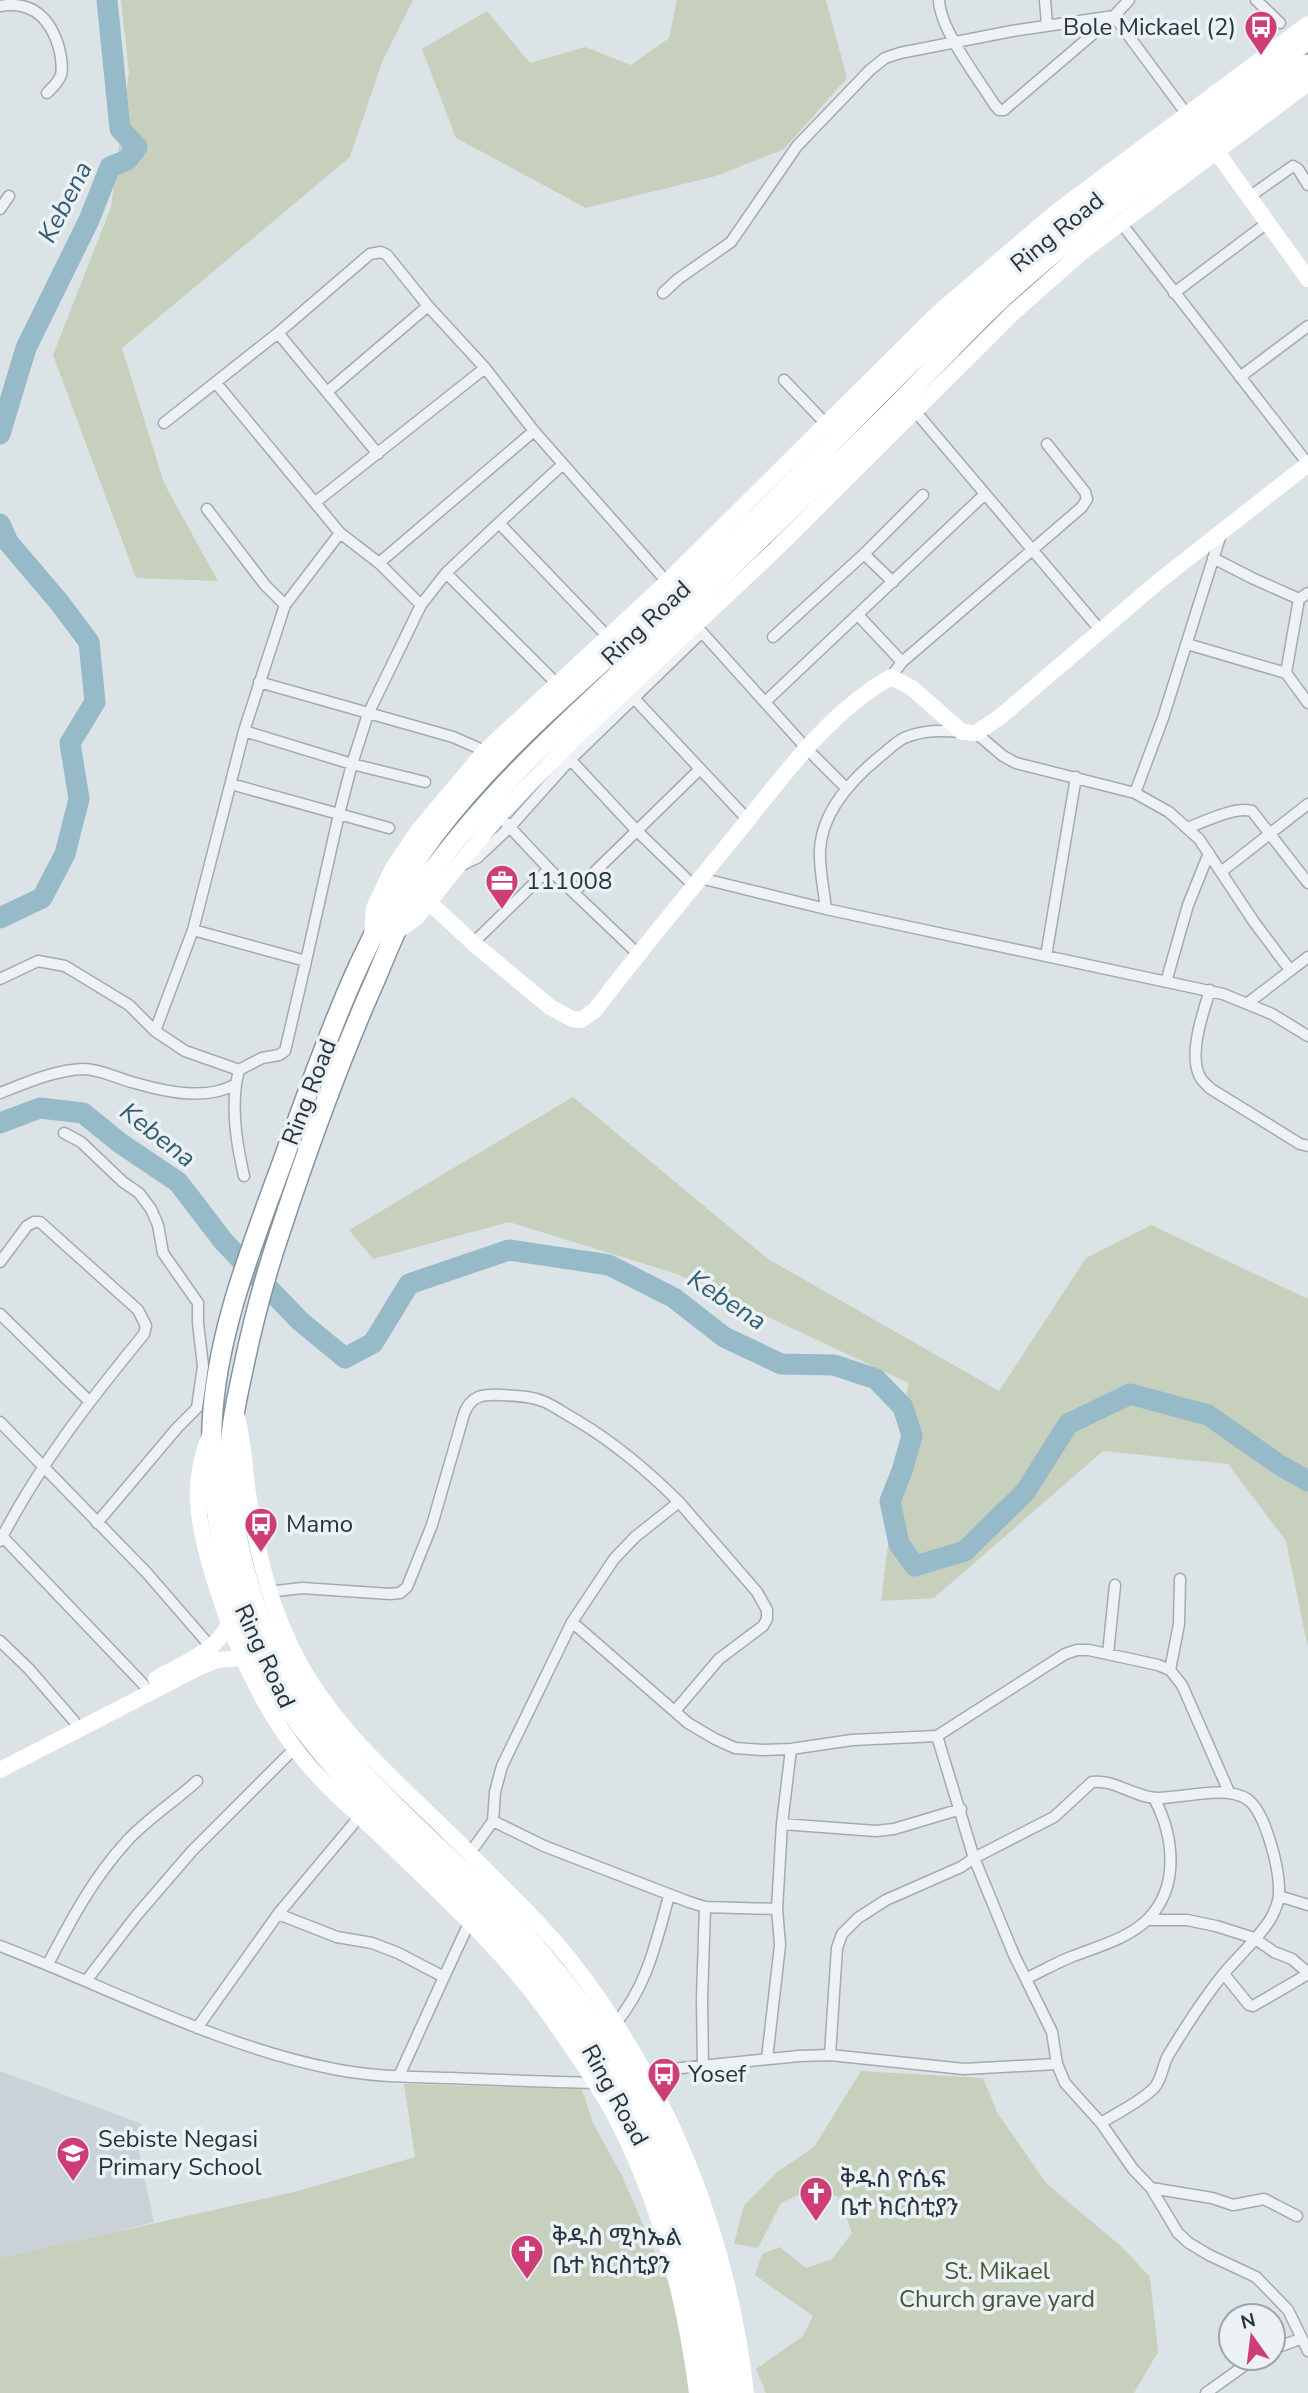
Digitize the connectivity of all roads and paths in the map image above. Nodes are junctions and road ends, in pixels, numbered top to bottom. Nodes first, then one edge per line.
1 (939, 0) edge
2 (1045, 0) edge
3 (1129, 0) edge
4 (1256, 0) edge
5 (0, 6) edge
6 (1114, 16) junction
7 (1280, 23) dead end
8 (1308, 24) edge
9 (1046, 25) junction
10 (1308, 40) edge
11 (957, 44) junction
12 (1308, 64) edge
13 (1308, 83) edge
14 (1308, 92) edge
15 (47, 93) dead end
16 (1188, 116) junction
17 (1261, 117) junction
18 (1216, 151) junction
19 (1308, 185) edge
20 (9, 195) dead end
21 (1248, 197) junction
22 (0, 209) edge
23 (1121, 223) junction
24 (1267, 223) junction
25 (1308, 279) edge
26 (663, 293) dead end
27 (1174, 293) junction
28 (428, 306) junction
29 (1308, 326) edge
30 (278, 332) junction
31 (485, 368) junction
32 (1240, 377) junction
33 (784, 380) dead end
34 (216, 383) junction
35 (327, 393) junction
36 (915, 411) junction
37 (164, 423) dead end
38 (827, 425) junction
39 (534, 431) junction
40 (1047, 444) dead end
41 (378, 454) junction
42 (563, 464) junction
43 (1308, 464) edge
44 (985, 494) junction
45 (923, 495) dead end
46 (317, 501) junction
47 (207, 509) dead end
48 (499, 523) junction
49 (341, 533) junction
50 (1221, 534) junction
51 (1031, 549) junction
52 (864, 554) junction
53 (1213, 558) junction
54 (379, 563) junction
55 (446, 573) junction
56 (667, 582) junction
57 (893, 582) junction
58 (1304, 596) edge
59 (285, 605) junction
60 (421, 605) junction
61 (858, 615) junction
62 (699, 629) junction
63 (1101, 631) junction
64 (608, 637) junction
65 (773, 637) dead end
66 (1187, 644) junction
67 (902, 662) junction
68 (1286, 673) junction
69 (891, 677) junction
70 (259, 682) junction
71 (557, 684) junction
72 (631, 695) junction
73 (765, 702) junction
74 (1308, 703) edge
75 (368, 714) junction
76 (244, 731) junction
77 (969, 733) junction
78 (807, 749) junction
79 (485, 751) junction
80 (566, 755) junction
81 (352, 764) junction
82 (700, 769) junction
83 (1076, 777) junction
84 (425, 782) dead end
85 (231, 785) junction
86 (847, 789) junction
87 (1135, 793) junction
88 (1308, 804) edge
89 (339, 814) junction
90 (748, 820) junction
91 (504, 821) junction
92 (389, 828) dead end
93 (1187, 828) junction
94 (637, 831) junction
95 (1270, 833) junction
96 (1209, 853) junction
97 (549, 869) junction
98 (1221, 872) junction
99 (697, 881) junction
100 (1308, 883) edge
101 (574, 892) junction
102 (429, 902) junction
103 (826, 909) junction
104 (193, 930) junction
105 (396, 932) junction
106 (372, 939) junction
107 (473, 943) junction
108 (638, 954) junction
109 (1046, 956) junction
110 (1308, 957) edge
111 (306, 961) junction
112 (1290, 970) junction
113 (0, 979) edge
114 (1166, 982) junction
115 (1210, 990) junction
116 (1248, 1003) junction
117 (155, 1031) junction
118 (1308, 1036) edge
119 (239, 1070) junction
120 (236, 1084) junction
121 (0, 1093) edge
122 (64, 1133) dead end
123 (1308, 1146) edge
124 (244, 1176) dead end
125 (0, 1262) edge
126 (0, 1314) edge
127 (89, 1401) junction
128 (234, 1411) junction
129 (0, 1422) edge
130 (212, 1430) junction
131 (42, 1466) junction
132 (679, 1502) junction
133 (97, 1523) junction
134 (1, 1537) edge
135 (1180, 1579) dead end
136 (1115, 1585) dead end
137 (268, 1592) junction
138 (572, 1622) junction
139 (228, 1625) junction
140 (0, 1641) edge
141 (211, 1647) junction
142 (1108, 1654) junction
143 (242, 1658) junction
144 (1170, 1670) junction
145 (144, 1685) junction
146 (675, 1710) junction
147 (74, 1721) junction
148 (937, 1736) junction
149 (295, 1748) junction
150 (791, 1749) junction
151 (0, 1759) edge
152 (0, 1770) edge
153 (197, 1781) dead end
154 (1229, 1792) junction
155 (1154, 1798) junction
156 (961, 1809) junction
157 (360, 1816) junction
158 (493, 1821) junction
159 (782, 1824) junction
160 (470, 1853) junction
161 (974, 1858) junction
162 (669, 1896) junction
163 (1279, 1896) junction
164 (1308, 1905) edge
165 (705, 1907) junction
166 (777, 1909) junction
167 (278, 1914) junction
168 (1147, 1920) junction
169 (470, 1921) junction
170 (1254, 1938) junction
171 (0, 1946) edge
172 (48, 1964) junction
173 (1224, 1974) junction
174 (1308, 1974) edge
175 (444, 1977) junction
176 (1027, 1978) junction
177 (86, 1981) junction
178 (615, 2024) junction
179 (197, 2028) junction
180 (830, 2055) junction
181 (768, 2059) junction
182 (1057, 2064) junction
183 (703, 2067) junction
184 (647, 2075) junction
185 (399, 2076) junction
186 (595, 2084) junction
187 (1101, 2123) junction
188 (1151, 2188) junction
189 (1297, 2216) dead end
190 (1300, 2339) junction
191 (1287, 2344) edge
192 (1308, 2351) edge
193 (1235, 2372) edge
194 (697, 2393) edge
195 (713, 2393) edge
196 (730, 2393) edge
197 (747, 2393) edge
198 (1206, 2393) edge

1 - 11 street
2 - 9 street
3 - 6 street
4 - 7 street
5 - 15 street
6 - 9 street
6 - 11 street
6 - 16 street
8 - 16 street
9 - 11 street
10 - 106 highway, Ring Road
11 - 26 street
12 - 105 highway, Ring Road
13 - 17 street
14 - 17 street
16 - 38 street
17 - 18 street
18 - 21 street
18 - 23 street
19 - 21 street
20 - 22 street
21 - 24 street
23 - 27 street
23 - 36 street
24 - 25 street
24 - 27 street
27 - 32 street
28 - 30 street
28 - 31 street
28 - 35 street
29 - 32 street
30 - 34 street
30 - 35 street
31 - 39 street
31 - 41 street
32 - 43 street
33 - 38 street
34 - 37 street
34 - 46 street
35 - 41 street
36 - 44 street
36 - 62 street
38 - 56 street
39 - 42 street
39 - 54 street
40 - 51 street
41 - 46 street
42 - 48 street
42 - 56 street
43 - 50 street
44 - 51 street
44 - 57 street
45 - 52 street
46 - 49 street
47 - 59 street
48 - 55 street
48 - 64 street
49 - 54 street
49 - 59 street
50 - 53 street
50 - 63 street
51 - 63 street
51 - 67 street
52 - 57 street
52 - 65 street
53 - 58 street
53 - 66 street
54 - 60 street
55 - 60 street
55 - 71 street
56 - 64 street
57 - 61 street
58 - 68 street
59 - 70 street
60 - 75 street
61 - 67 street
61 - 73 street
62 - 72 street
62 - 73 street
63 - 77 street
64 - 71 street
66 - 68 street
66 - 87 street
67 - 69 street
68 - 74 street
69 - 77 street
69 - 78 street
70 - 75 street
70 - 76 street
71 - 79 street
72 - 80 street
72 - 82 street
73 - 78 street
75 - 79 street
75 - 81 street
76 - 81 street
76 - 85 street
77 - 83 street
77 - 86 street
78 - 86 street
78 - 90 street
79 - 106 street
80 - 91 street
80 - 94 street
81 - 84 street
81 - 89 street
82 - 90 street
82 - 94 street
83 - 87 street
83 - 109 street
85 - 89 street
85 - 104 street
86 - 103 street
87 - 93 street
88 - 95 street
89 - 92 street
89 - 111 street
90 - 99 street
91 - 97 street
91 - 102 street
93 - 95 street
93 - 96 street
94 - 99 street
94 - 101 street
95 - 98 street
95 - 100 street
96 - 98 street
96 - 114 street
97 - 101 street
97 - 107 street
98 - 112 street
99 - 103 street
99 - 108 street
101 - 108 street
102 - 105 street
102 - 107 street
103 - 109 street
104 - 111 street
104 - 117 street
105 - 128 highway, Ring Road
106 - 130 highway, Ring Road
107 - 108 street
109 - 114 street
110 - 112 street
111 - 119 street
112 - 116 street
113 - 117 street
114 - 115 street
115 - 116 street
115 - 123 street
116 - 118 street
117 - 119 street
119 - 120 street
120 - 121 street
120 - 124 street
122 - 133 street
125 - 127 street
126 - 127 street
127 - 131 street
128 - 137 street
128 - 196 highway, Ring Road
129 - 131 street
130 - 139 street
130 - 195 highway, Ring Road
131 - 133 street
131 - 134 street
132 - 137 street
132 - 138 street
132 - 146 street
133 - 141 street
134 - 145 street
135 - 144 street
136 - 142 street
137 - 160 street
138 - 146 street
138 - 158 street
139 - 141 street
139 - 143 street
140 - 147 street
141 - 145 street
142 - 144 street
142 - 148 street
143 - 149 street
143 - 152 street
144 - 154 street
145 - 147 street
146 - 150 street
147 - 151 street
148 - 150 street
148 - 156 street
149 - 157 street
149 - 177 street
150 - 159 street
153 - 172 street
154 - 155 street
154 - 163 street
155 - 161 street
155 - 168 street
156 - 159 street
156 - 161 street
157 - 167 street
157 - 169 street
158 - 160 street
158 - 162 street
159 - 166 street
160 - 178 street
161 - 176 street
161 - 180 street
162 - 165 street
162 - 178 street
163 - 164 street
163 - 170 street
165 - 166 street
165 - 183 street
166 - 181 street
167 - 175 street
167 - 179 street
168 - 170 street
168 - 176 street
169 - 175 street
169 - 186 street
170 - 173 street
170 - 174 street
171 - 172 street
172 - 177 street
173 - 174 street
173 - 187 street
175 - 185 street
176 - 182 street
177 - 179 street
178 - 184 street
179 - 185 street
180 - 181 street
180 - 182 street
181 - 183 street
182 - 187 street
183 - 184 street
184 - 197 street
185 - 186 street
186 - 194 street
187 - 188 street
188 - 189 street
188 - 190 street
190 - 191 street
190 - 192 street
193 - 198 street

